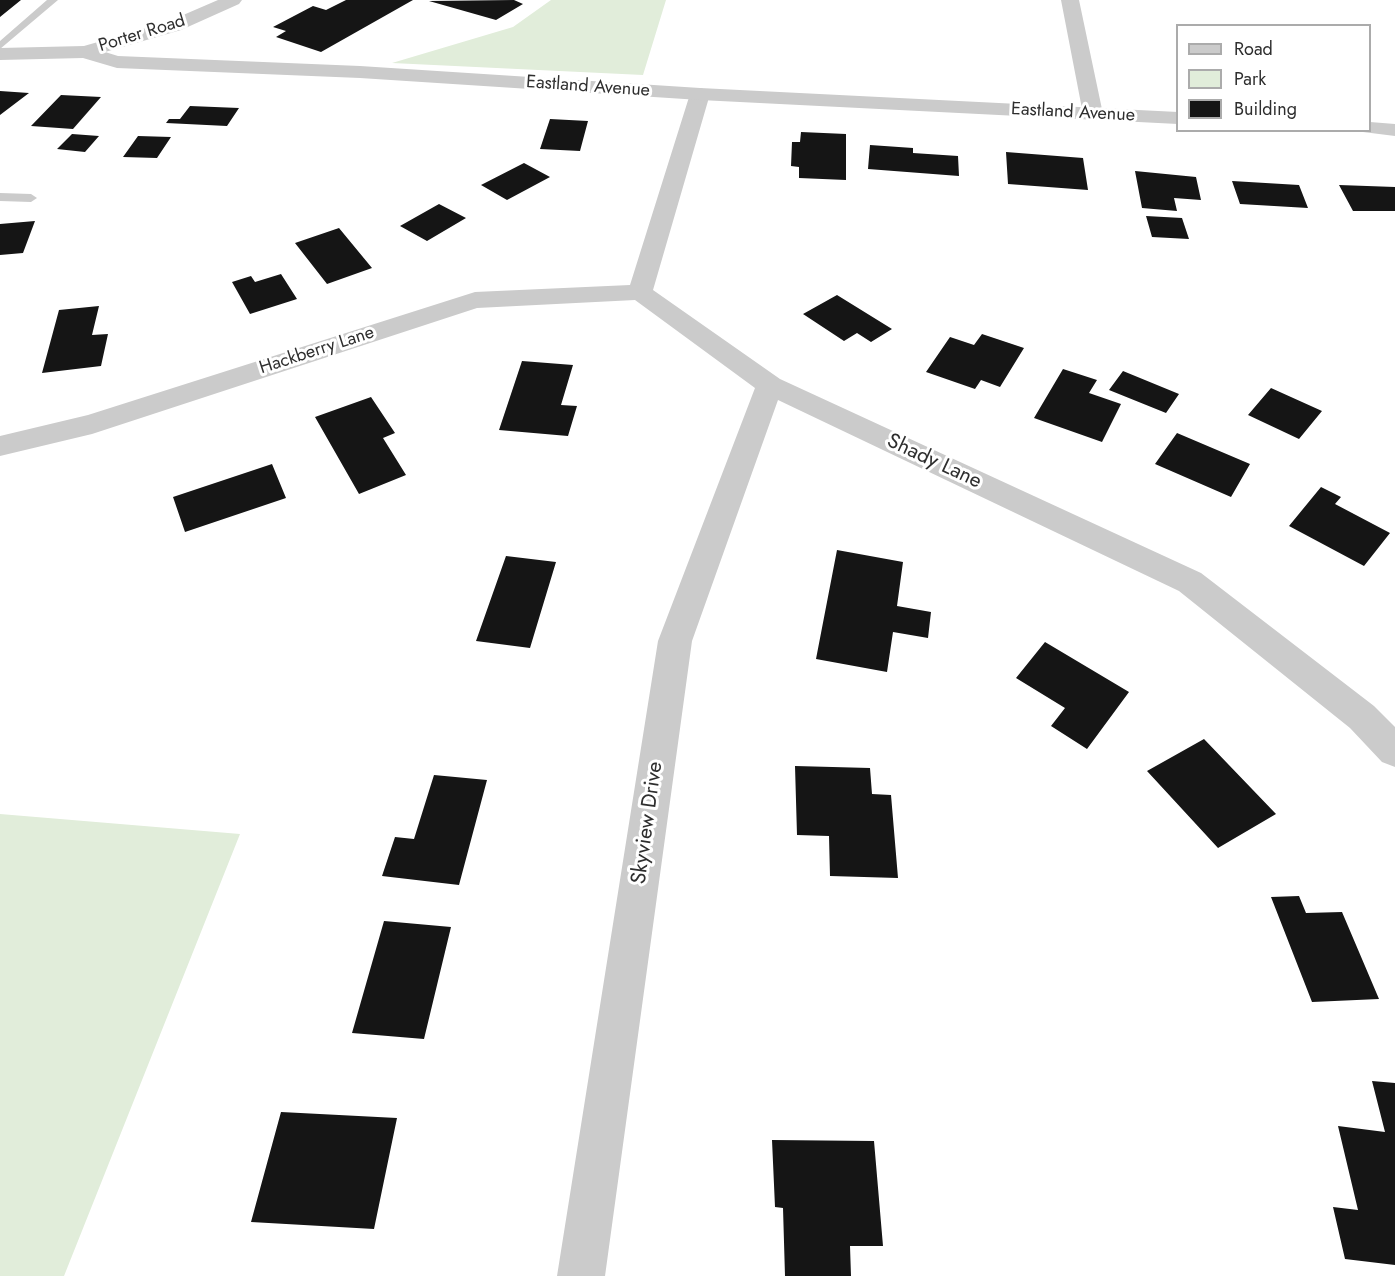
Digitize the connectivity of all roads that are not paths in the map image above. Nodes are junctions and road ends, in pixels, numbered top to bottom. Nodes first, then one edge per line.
1 (53, 0) edge
2 (233, 0) edge
3 (1070, 0) edge
4 (0, 46) edge
5 (84, 52) junction
6 (0, 54) edge
7 (700, 94) junction
8 (1093, 114) junction
9 (1176, 118) edge
10 (1371, 128) edge
11 (1395, 130) edge
12 (0, 197) edge
13 (31, 198) dead end
14 (640, 292) junction
15 (770, 385) junction
16 (0, 446) edge
17 (1395, 751) edge
18 (580, 1276) edge

1 - 4 lane
2 - 5 street, Porter Road
3 - 8 street
5 - 6 street, Eastland Avenue
5 - 7 street, Eastland Avenue
7 - 8 street, Eastland Avenue
7 - 14 street
8 - 9 street, Eastland Avenue
10 - 11 street
12 - 13 lane
14 - 15 street, Shady Lane
14 - 16 street, Hackberry Lane
15 - 17 street, Shady Lane
15 - 18 street, Skyview Drive

